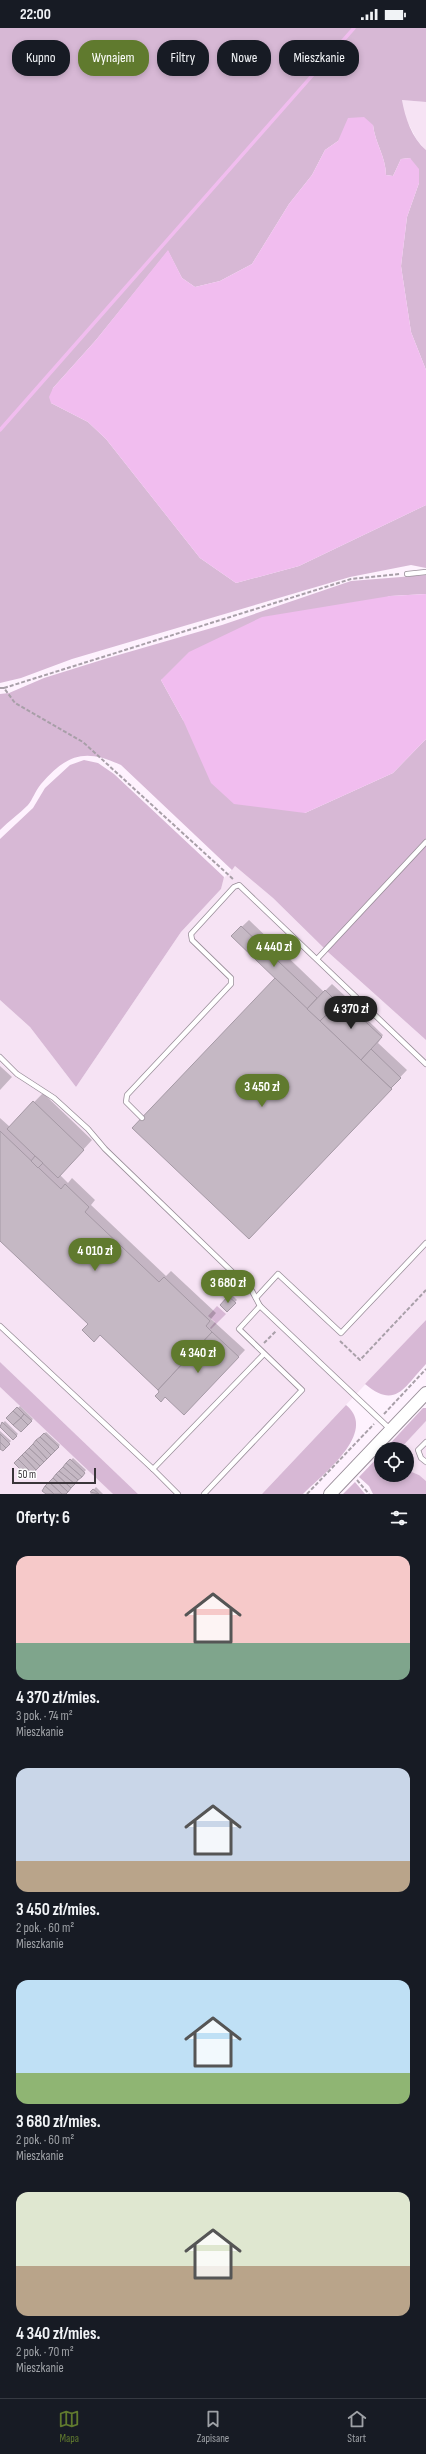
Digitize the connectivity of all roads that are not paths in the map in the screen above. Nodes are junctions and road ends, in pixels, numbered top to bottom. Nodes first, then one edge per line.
1 (426, 572) edge
2 (407, 574) road end
3 (426, 842) edge
4 (316, 959) junction
5 (0, 1057) edge
6 (426, 1064) edge
7 (142, 1118) dead end
8 (426, 1243) edge
9 (256, 1298) junction
10 (260, 1306) junction
11 (0, 1326) edge
12 (264, 1354) junction
13 (426, 1394) edge
14 (391, 1430) junction
15 (426, 1442) edge
16 (426, 1462) edge
17 (153, 1469) junction
18 (178, 1494) edge
19 (204, 1494) edge
20 (330, 1494) edge

1 - 2 lane
3 - 4 lane
4 - 6 lane
4 - 7 lane
5 - 9 lane
8 - 9 lane
9 - 10 lane
10 - 12 lane
10 - 14 lane
11 - 17 lane
12 - 17 lane
12 - 19 lane
13 - 14 street
14 - 20 street
15 - 16 lane
17 - 18 lane

